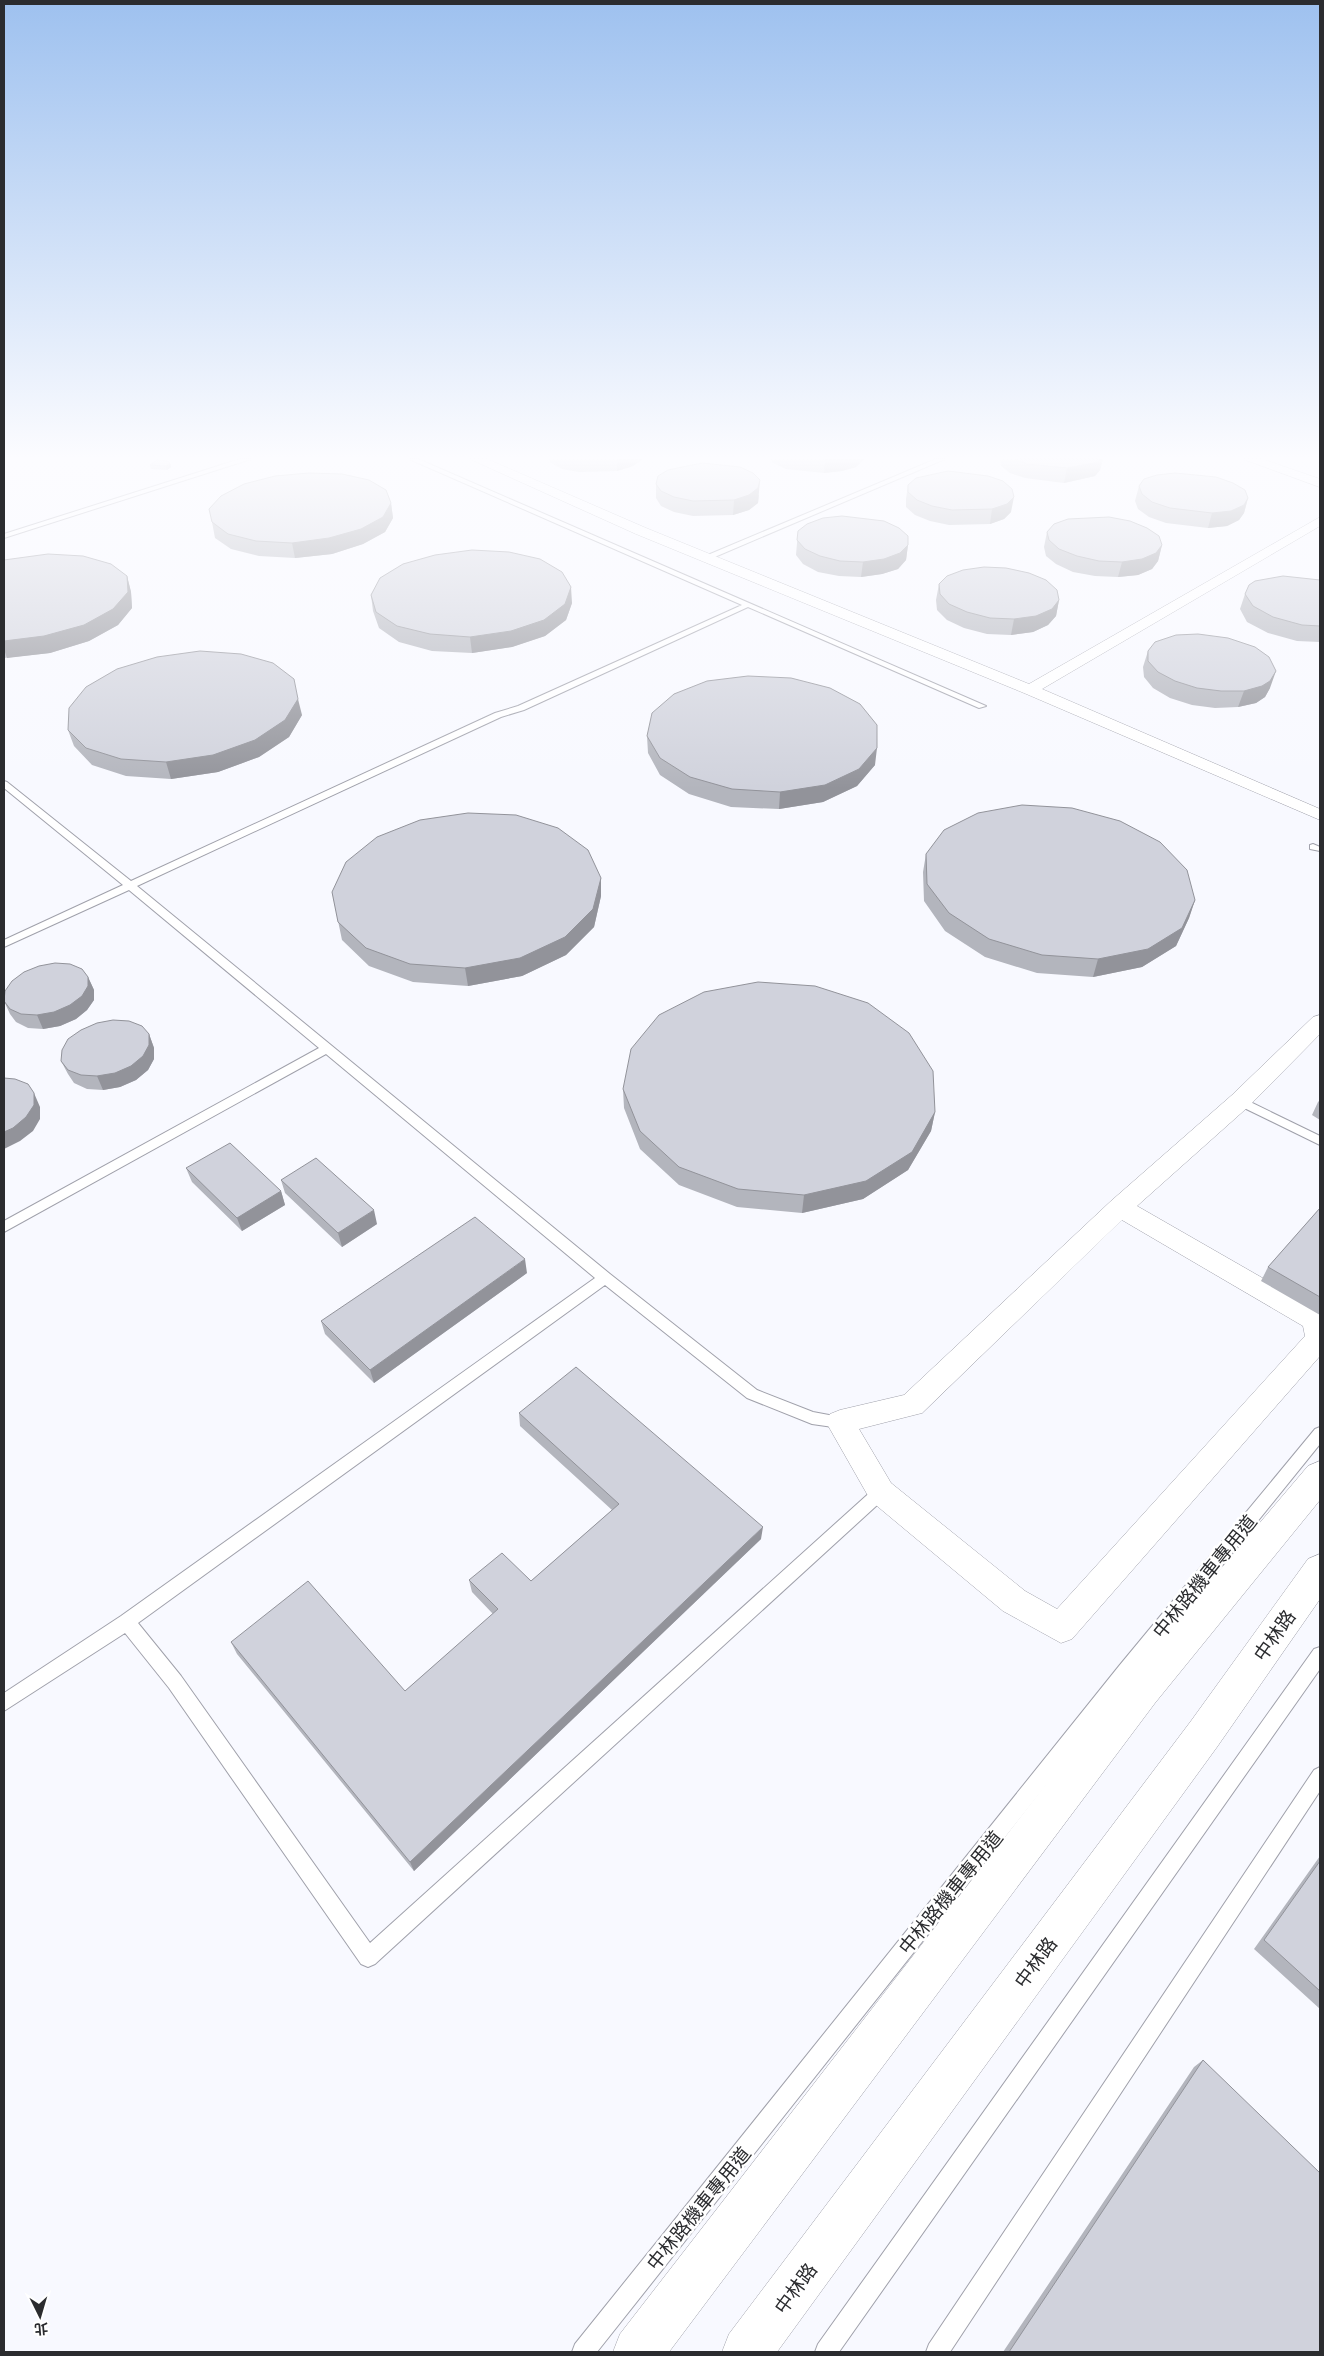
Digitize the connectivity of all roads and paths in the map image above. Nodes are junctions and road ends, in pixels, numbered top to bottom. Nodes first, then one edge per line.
1 (664, 569) edge
2 (736, 569) edge
3 (1238, 569) edge
4 (747, 605) junction
5 (1030, 690) junction
6 (982, 706) dead end
7 (4, 784) edge
8 (18, 796) junction
9 (4, 801) edge
10 (1320, 814) edge
11 (129, 885) junction
12 (4, 944) edge
13 (1320, 1022) edge
14 (325, 1049) junction
15 (1240, 1101) junction
16 (1320, 1141) edge
17 (1120, 1207) junction
18 (4, 1227) edge
19 (605, 1278) junction
20 (840, 1422) junction
21 (1320, 1433) edge
22 (1320, 1476) edge
23 (881, 1492) junction
24 (1320, 1570) edge
25 (128, 1622) junction
26 (1320, 1654) edge
27 (4, 1703) edge
28 (1320, 1776) edge
29 (582, 2352) edge
30 (638, 2352) edge
31 (747, 2352) edge
32 (826, 2352) edge
33 (937, 2352) edge

1 - 4 lane
2 - 5 street
3 - 5 street
4 - 6 lane
4 - 11 lane
5 - 10 street
7 - 8 lane
8 - 9 lane
8 - 11 lane
11 - 12 lane
11 - 14 lane
13 - 15 street
14 - 18 lane
14 - 19 lane
15 - 16 lane
15 - 17 street
17 - 20 street
17 - 23 street
19 - 20 lane
19 - 25 lane
20 - 23 street
21 - 29 lane, 中林路機車專用道
22 - 30 street
23 - 25 lane
24 - 31 street, 中林路
25 - 27 lane
26 - 32 lane
28 - 33 lane

